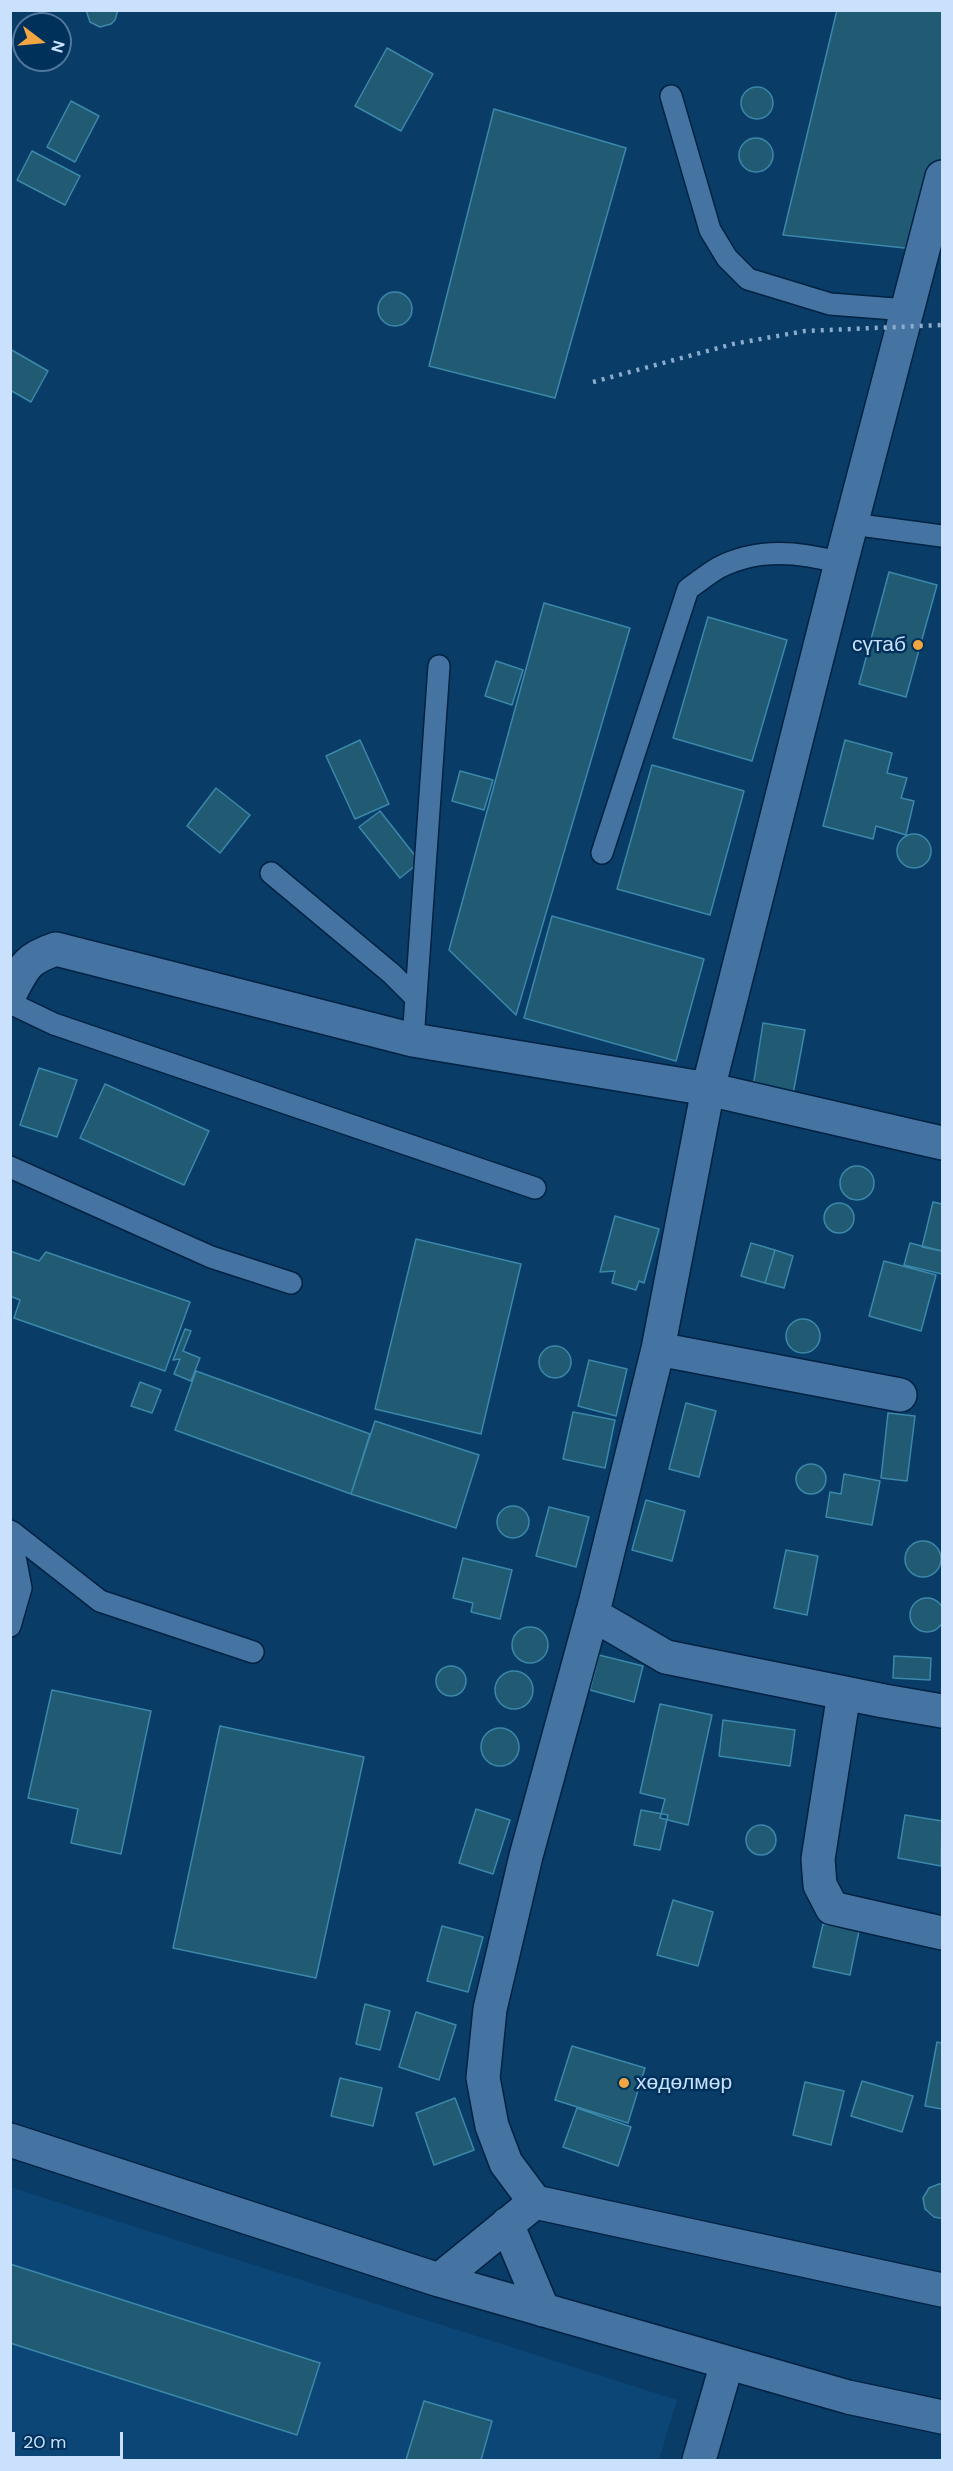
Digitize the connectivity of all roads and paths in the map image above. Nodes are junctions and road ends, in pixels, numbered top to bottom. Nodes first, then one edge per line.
1 (671, 96) dead end
2 (942, 177) edge
3 (907, 310) junction
4 (852, 524) junction
5 (942, 536) edge
6 (841, 563) junction
7 (439, 666) dead end
8 (602, 853) dead end
9 (271, 873) dead end
10 (10, 994) edge
11 (416, 998) junction
12 (10, 1003) edge
13 (413, 1040) junction
14 (708, 1089) junction
15 (942, 1143) edge
16 (10, 1167) edge
17 (535, 1188) dead end
18 (291, 1283) dead end
19 (658, 1349) junction
20 (900, 1395) dead end
21 (11, 1532) edge
22 (592, 1614) junction
23 (10, 1626) edge
24 (253, 1652) dead end
25 (844, 1693) junction
26 (942, 1711) edge
27 (942, 1933) edge
28 (10, 2140) edge
29 (535, 2202) junction
30 (507, 2224) junction
31 (438, 2280) junction
32 (942, 2290) edge
33 (543, 2310) junction
34 (727, 2362) junction
35 (942, 2417) edge
36 (699, 2460) edge

1 - 3 lane
2 - 3 street
3 - 4 street
4 - 5 lane
4 - 6 street
6 - 8 lane
6 - 14 street
7 - 11 lane
9 - 11 lane
10 - 13 street
11 - 13 lane
12 - 17 lane
13 - 14 street
14 - 15 street
14 - 19 street
16 - 18 lane
19 - 20 street
19 - 22 street
21 - 23 lane
21 - 24 lane
22 - 25 street
22 - 29 street
25 - 26 street
25 - 27 street
28 - 31 street
29 - 30 street
29 - 32 street
30 - 31 street
30 - 33 street
31 - 33 street
33 - 34 street
34 - 35 street
34 - 36 street

